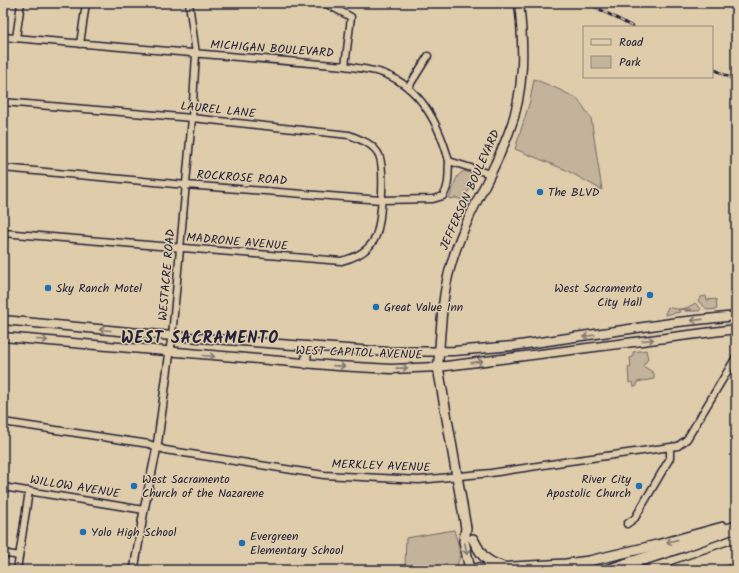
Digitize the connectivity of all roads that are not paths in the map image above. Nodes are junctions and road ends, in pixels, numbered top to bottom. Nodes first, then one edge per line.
1 (21, 3) edge
2 (86, 3) edge
3 (189, 3) edge
4 (325, 3) edge
5 (519, 3) edge
6 (3, 37) edge
7 (16, 38) junction
8 (80, 44) junction
9 (196, 54) junction
10 (428, 56) dead end
11 (345, 66) junction
12 (408, 88) junction
13 (3, 102) edge
14 (192, 118) junction
15 (449, 161) junction
16 (3, 168) edge
17 (490, 174) junction
18 (186, 185) junction
19 (381, 200) junction
20 (3, 233) edge
21 (181, 248) junction
22 (736, 316) edge
23 (3, 320) edge
24 (736, 329) edge
25 (628, 330) junction
26 (172, 336) junction
27 (3, 337) edge
28 (569, 339) junction
29 (614, 344) junction
30 (308, 346) junction
31 (440, 351) junction
32 (170, 352) junction
33 (547, 353) junction
34 (736, 357) edge
35 (306, 364) junction
36 (438, 368) junction
37 (3, 422) edge
38 (157, 447) junction
39 (670, 448) junction
40 (456, 477) junction
41 (3, 487) edge
42 (29, 491) junction
43 (144, 510) junction
44 (736, 523) edge
45 (626, 524) dead end
46 (736, 527) edge
47 (466, 528) junction
48 (472, 540) junction
49 (736, 549) edge
50 (3, 553) edge
51 (19, 556) junction
52 (736, 556) edge
53 (516, 567) junction
54 (17, 570) edge
55 (134, 570) edge
56 (475, 570) edge
57 (610, 570) edge
58 (675, 570) edge
59 (704, 570) edge

1 - 7 street
2 - 8 street
3 - 9 street, WESTACRE ROAD
4 - 11 street
5 - 17 main road, JEFFERSON BOULEVARD
6 - 7 street, MICHIGAN BOULEVARD
7 - 8 street, MICHIGAN BOULEVARD
8 - 9 street, MICHIGAN BOULEVARD
9 - 11 street, MICHIGAN BOULEVARD
9 - 14 street, WESTACRE ROAD
10 - 12 street
11 - 12 street, MICHIGAN BOULEVARD
12 - 15 street, MICHIGAN BOULEVARD
13 - 14 street, LAUREL LANE
14 - 18 street, WESTACRE ROAD
14 - 19 street, LAUREL LANE
15 - 17 street
15 - 19 street, ROCKROSE ROAD
16 - 18 street, ROCKROSE ROAD
17 - 31 main road, JEFFERSON BOULEVARD
18 - 19 street, ROCKROSE ROAD
18 - 21 street, WESTACRE ROAD
19 - 21 street, MADRONE AVENUE
20 - 21 street, MADRONE AVENUE
21 - 26 street, WESTACRE ROAD
22 -> 25 main road, WEST CAPITOL AVENUE
26 -> 23 main road, WEST CAPITOL AVENUE
29 -> 24 main road, WEST CAPITOL AVENUE
25 -> 28 main road, WEST CAPITOL AVENUE
25 - 29 main road
26 - 30 main road, WEST CAPITOL AVENUE
26 - 32 street, WESTACRE ROAD
27 -> 32 main road, WEST CAPITOL AVENUE
28 - 31 main road, WEST CAPITOL AVENUE
28 - 33 main road
29 - 33 main road, WEST CAPITOL AVENUE
30 - 31 main road, WEST CAPITOL AVENUE
30 - 35 main road
31 - 36 main road, JEFFERSON BOULEVARD
32 -> 35 main road, WEST CAPITOL AVENUE
32 - 38 street, WESTACRE ROAD
36 -> 33 main road, WEST CAPITOL AVENUE
34 - 39 street, MERKLEY AVENUE
35 -> 36 main road, WEST CAPITOL AVENUE
36 - 40 main road, JEFFERSON BOULEVARD
37 - 38 street, MERKLEY AVENUE
38 - 40 street, MERKLEY AVENUE
38 - 43 street, WESTACRE ROAD
39 - 40 street, MERKLEY AVENUE
39 - 45 street
40 - 47 main road, JEFFERSON BOULEVARD
41 - 42 street, WILLOW AVENUE
42 - 43 street, WILLOW AVENUE
42 - 51 street
43 - 55 street, WESTACRE ROAD
44 -> 53 main road
46 - 57 highway
47 - 48 main road, JEFFERSON BOULEVARD
47 -> 56 main road, JEFFERSON BOULEVARD
48 - 53 main road
48 - 56 main road, JEFFERSON BOULEVARD
49 - 58 highway
50 - 51 street
51 - 54 street
52 - 59 main road
53 - 56 main road

